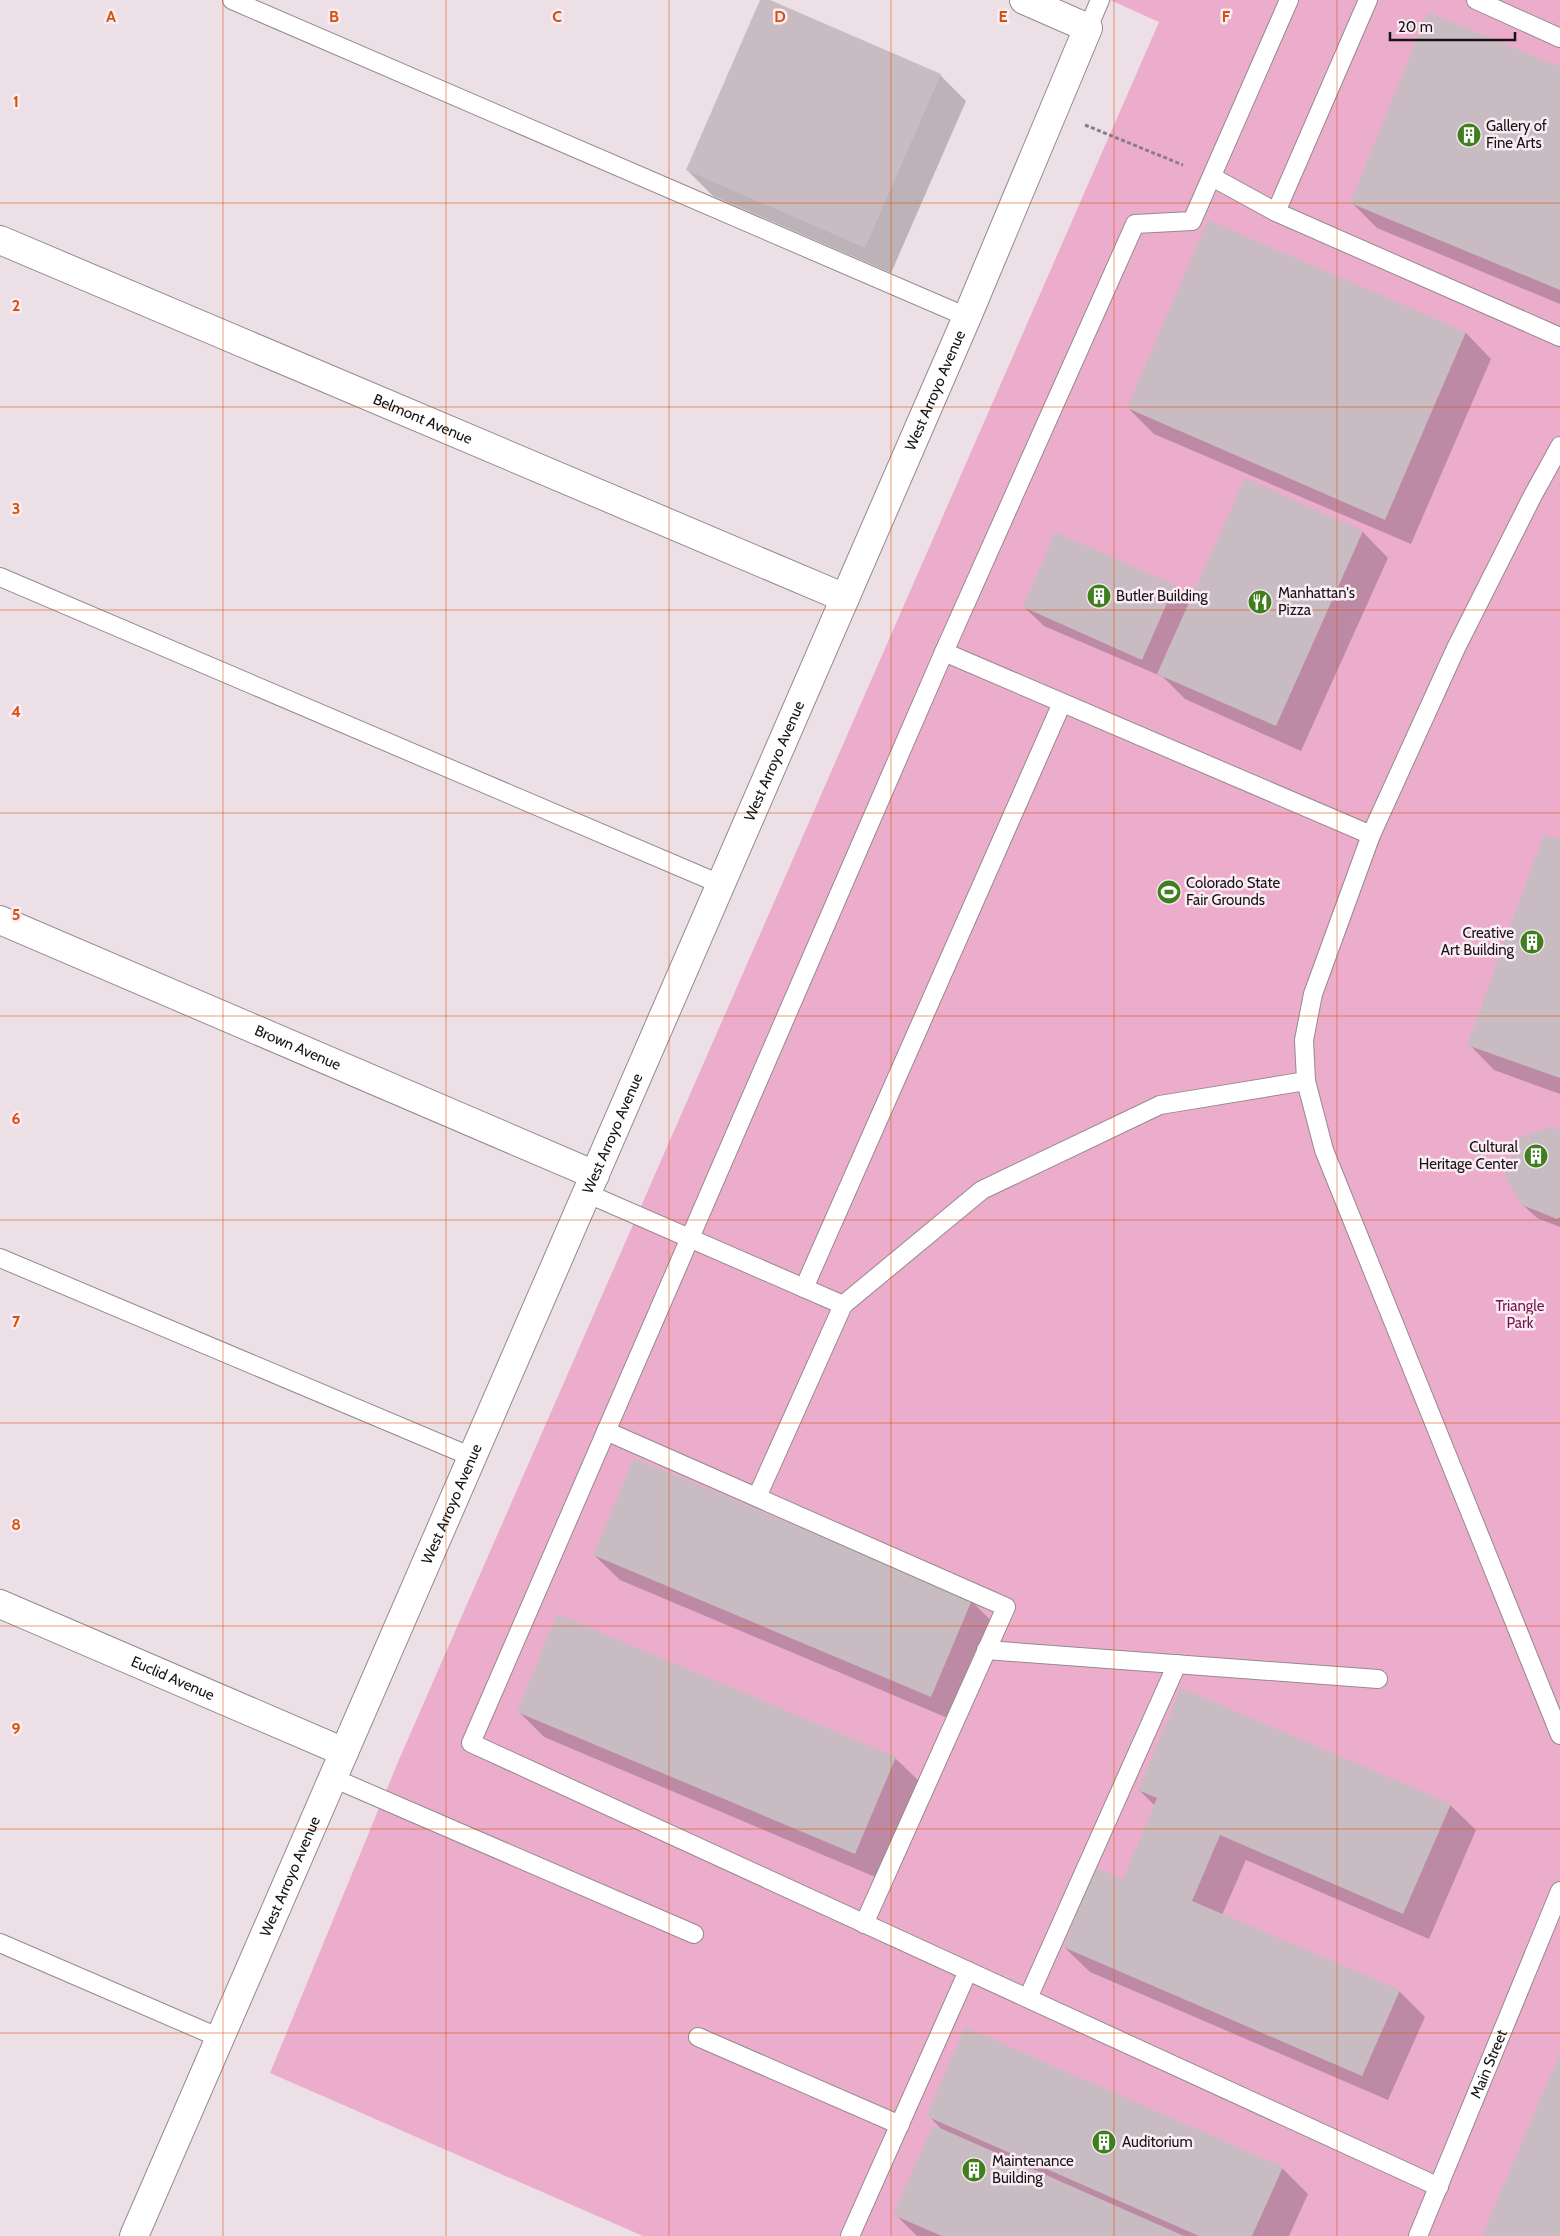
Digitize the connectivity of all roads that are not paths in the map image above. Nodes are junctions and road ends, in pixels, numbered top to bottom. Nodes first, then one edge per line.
1 (232, 0) edge
2 (1024, 0) edge
3 (1100, 0) edge
4 (1289, 0) edge
5 (1368, 0) edge
6 (1476, 0) edge
7 (1088, 28) junction
8 (1560, 38) edge
9 (1212, 177) junction
10 (1276, 212) junction
11 (0, 240) edge
12 (967, 317) junction
13 (1560, 337) edge
14 (1560, 446) edge
15 (0, 577) edge
16 (844, 598) junction
17 (944, 652) junction
18 (1062, 703) junction
19 (1370, 835) junction
20 (720, 884) junction
21 (0, 920) edge
22 (1306, 1081) junction
23 (590, 1184) junction
24 (690, 1239) junction
25 (0, 1258) edge
26 (804, 1288) junction
27 (844, 1305) junction
28 (606, 1431) junction
29 (472, 1457) junction
30 (757, 1497) junction
31 (0, 1604) edge
32 (986, 1650) junction
33 (1177, 1664) junction
34 (1378, 1679) dead end
35 (1560, 1735) edge
36 (344, 1752) junction
37 (333, 1778) junction
38 (1560, 1892) edge
39 (864, 1924) junction
40 (694, 1934) dead end
41 (0, 1943) edge
42 (968, 1971) junction
43 (1028, 1998) junction
44 (698, 2037) dead end
45 (220, 2038) junction
46 (900, 2125) junction
47 (1439, 2187) junction
48 (134, 2236) edge
49 (850, 2236) edge
50 (1418, 2236) edge

1 - 12 lane
2 - 7 street
3 - 7 lane
4 - 9 lane
5 - 10 lane
6 - 8 lane
7 - 12 street, West Arroyo Avenue
9 - 10 lane
9 - 17 lane
10 - 13 lane
11 - 16 street, Belmont Avenue
12 - 16 street, West Arroyo Avenue
14 - 19 lane
15 - 20 lane
16 - 20 street, West Arroyo Avenue
17 - 18 lane
17 - 24 lane
18 - 19 lane
18 - 26 lane
19 - 22 lane
20 - 23 street, West Arroyo Avenue
21 - 23 street, Brown Avenue
22 - 27 lane
22 - 35 lane
23 - 24 lane
23 - 29 street, West Arroyo Avenue
24 - 26 lane
24 - 28 lane
25 - 29 lane
26 - 27 lane
27 - 30 lane
28 - 30 lane
28 - 39 lane
29 - 36 street, West Arroyo Avenue
30 - 32 lane
31 - 36 street, Euclid Avenue
32 - 33 lane
32 - 39 lane
33 - 34 lane
33 - 43 lane
36 - 37 street, West Arroyo Avenue
37 - 40 lane
37 - 45 street, West Arroyo Avenue
38 - 47 lane, Main Street
39 - 42 lane
41 - 45 lane
42 - 43 lane
42 - 46 lane
43 - 47 lane
44 - 46 lane
45 - 48 street, West Arroyo Avenue
46 - 49 lane
47 - 50 lane, Main Street

